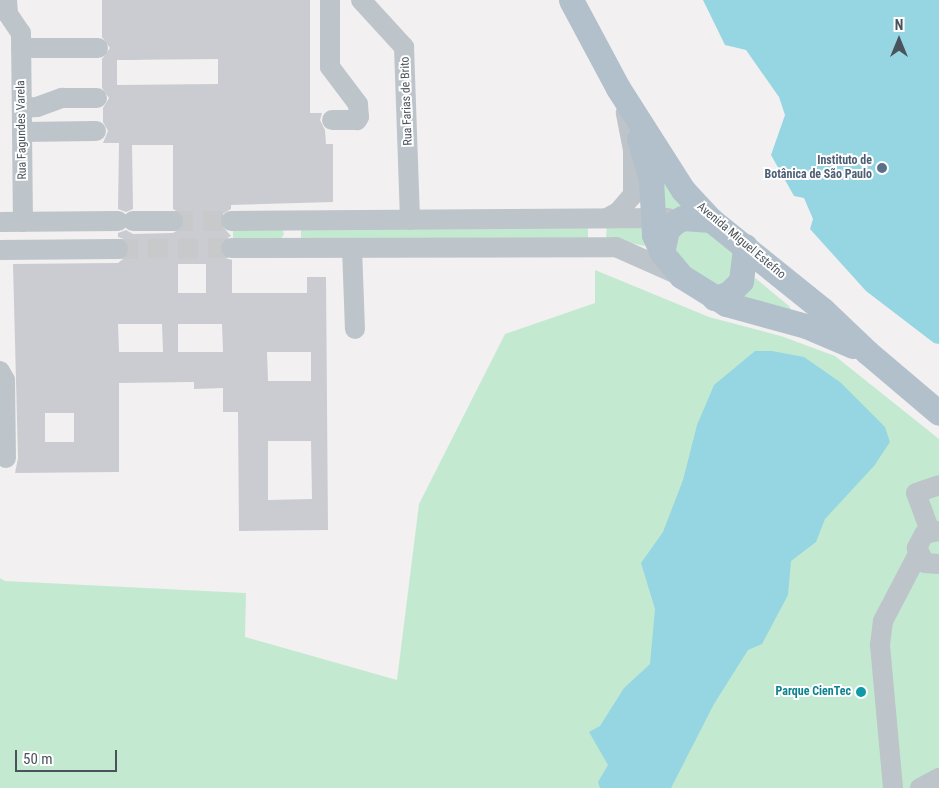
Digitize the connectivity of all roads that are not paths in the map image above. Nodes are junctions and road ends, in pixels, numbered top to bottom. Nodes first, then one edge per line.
1 (7, 0) edge
2 (330, 0) edge
3 (362, 0) edge
4 (571, 0) edge
5 (21, 43) junction
6 (98, 48) dead end
7 (618, 88) junction
8 (97, 98) dead end
9 (22, 108) junction
10 (626, 113) junction
11 (332, 120) dead end
12 (96, 131) dead end
13 (22, 132) junction
14 (607, 218) junction
15 (652, 218) junction
16 (682, 218) junction
17 (295, 220) junction
18 (410, 220) junction
19 (711, 220) junction
20 (174, 221) tunnel mouth
21 (231, 221) tunnel mouth
22 (0, 222) edge
23 (23, 222) junction
24 (745, 246) junction
25 (231, 248) tunnel mouth
26 (294, 248) junction
27 (352, 248) junction
28 (118, 249) tunnel mouth
29 (0, 250) edge
30 (662, 253) junction
31 (681, 276) junction
32 (714, 298) junction
33 (355, 329) dead end
34 (867, 352) junction
35 (0, 371) edge
36 (939, 413) edge
37 (6, 458) dead end
38 (939, 485) edge
39 (935, 531) edge
40 (918, 554) junction
41 (939, 564) edge
42 (939, 778) edge
43 (893, 788) edge
44 (920, 788) edge

1 - 5 lane
2 - 11 lane
3 - 18 lane, Rua Farias de Brito
4 - 7 main road, Avenida Miguel Estefno
5 - 6 lane
5 - 9 lane, Rua Fagundes Varela
7 - 10 main road, Avenida Miguel Estefno
7 - 19 main road, Avenida Miguel Estefno
8 - 9 lane
9 - 13 lane, Rua Fagundes Varela
10 - 14 lane
10 - 15 main road, Avenida Miguel Estefno
12 - 13 lane
13 - 23 lane, Rua Fagundes Varela
14 - 15 lane
14 - 18 lane
15 - 16 lane
15 - 30 main road, Avenida Miguel Estefno
16 - 19 main road
16 - 30 main road
17 - 18 lane
17 - 21 lane
17 - 26 lane
19 - 24 main road, Avenida Miguel Estefno
20 - 23 lane
22 - 23 lane
24 - 32 main road
24 - 34 main road, Avenida Miguel Estefno
25 - 26 lane
26 - 27 lane
27 - 31 lane
27 - 33 lane
28 - 29 lane
30 - 31 main road, Avenida Miguel Estefno
31 - 32 main road, Avenida Miguel Estefno
32 - 34 main road, Avenida Miguel Estefno
34 - 36 main road, Avenida Miguel Estefno
35 - 37 lane
38 - 39 lane
39 - 40 lane
40 - 41 lane
40 - 43 lane
42 - 44 lane

